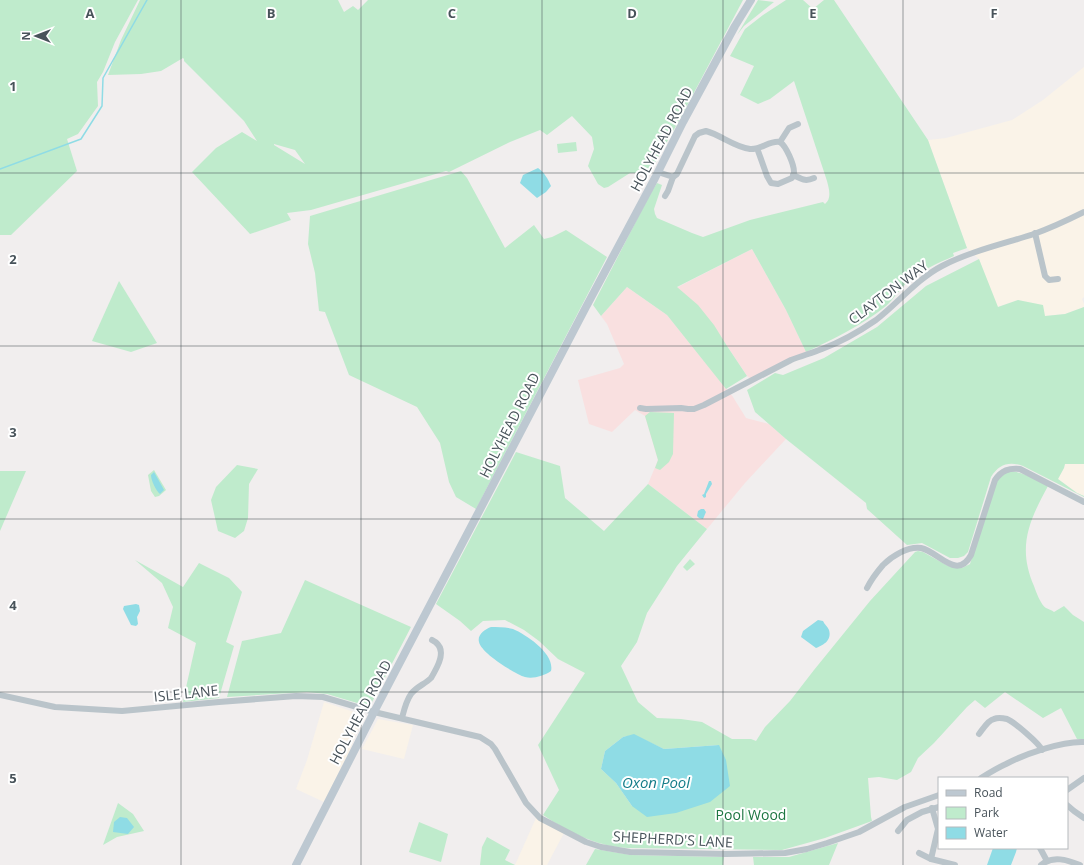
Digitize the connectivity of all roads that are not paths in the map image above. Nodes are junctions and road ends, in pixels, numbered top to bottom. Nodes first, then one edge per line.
1 (751, 0) edge
2 (798, 124) dead end
3 (780, 142) junction
4 (757, 148) junction
5 (658, 172) junction
6 (793, 175) junction
7 (673, 177) junction
8 (814, 178) dead end
9 (665, 196) dead end
10 (1084, 212) edge
11 (1035, 234) junction
12 (1058, 279) dead end
13 (640, 408) dead end
14 (1084, 502) edge
15 (867, 588) dead end
16 (441, 636) dead end
17 (0, 695) edge
18 (374, 712) junction
19 (402, 718) junction
20 (979, 734) dead end
21 (1084, 742) edge
22 (1042, 750) junction
23 (983, 777) edge
24 (1084, 778) edge
25 (1068, 789) edge
26 (938, 795) edge
27 (1068, 806) edge
28 (938, 807) edge
29 (932, 808) junction
30 (1084, 818) edge
31 (898, 831) dead end
32 (1041, 849) edge
33 (919, 853) dead end
34 (931, 859) junction
35 (1047, 861) junction
36 (296, 865) edge
37 (955, 865) edge
38 (1041, 865) edge
39 (1080, 865) edge

1 - 5 main road, HOLYHEAD ROAD
2 - 3 street
3 - 4 street
3 - 6 street
4 - 6 street
4 - 7 street
5 - 7 street
5 - 18 main road, HOLYHEAD ROAD
6 - 8 street
7 - 9 street
10 - 11 street, CLAYTON WAY
11 - 12 street
11 - 13 street, CLAYTON WAY
14 - 15 street
16 - 19 street
17 - 18 street, ISLE LANE
18 - 19 street, SHEPHERD'S LANE
18 - 36 main road, HOLYHEAD ROAD
19 - 26 street, SHEPHERD'S LANE
20 - 22 street
21 - 22 street
22 - 23 street
24 - 25 street
27 - 30 street
28 - 29 street
29 - 31 street
29 - 34 street
32 - 35 street
33 - 34 street
34 - 37 street
35 - 38 street
35 - 39 street

